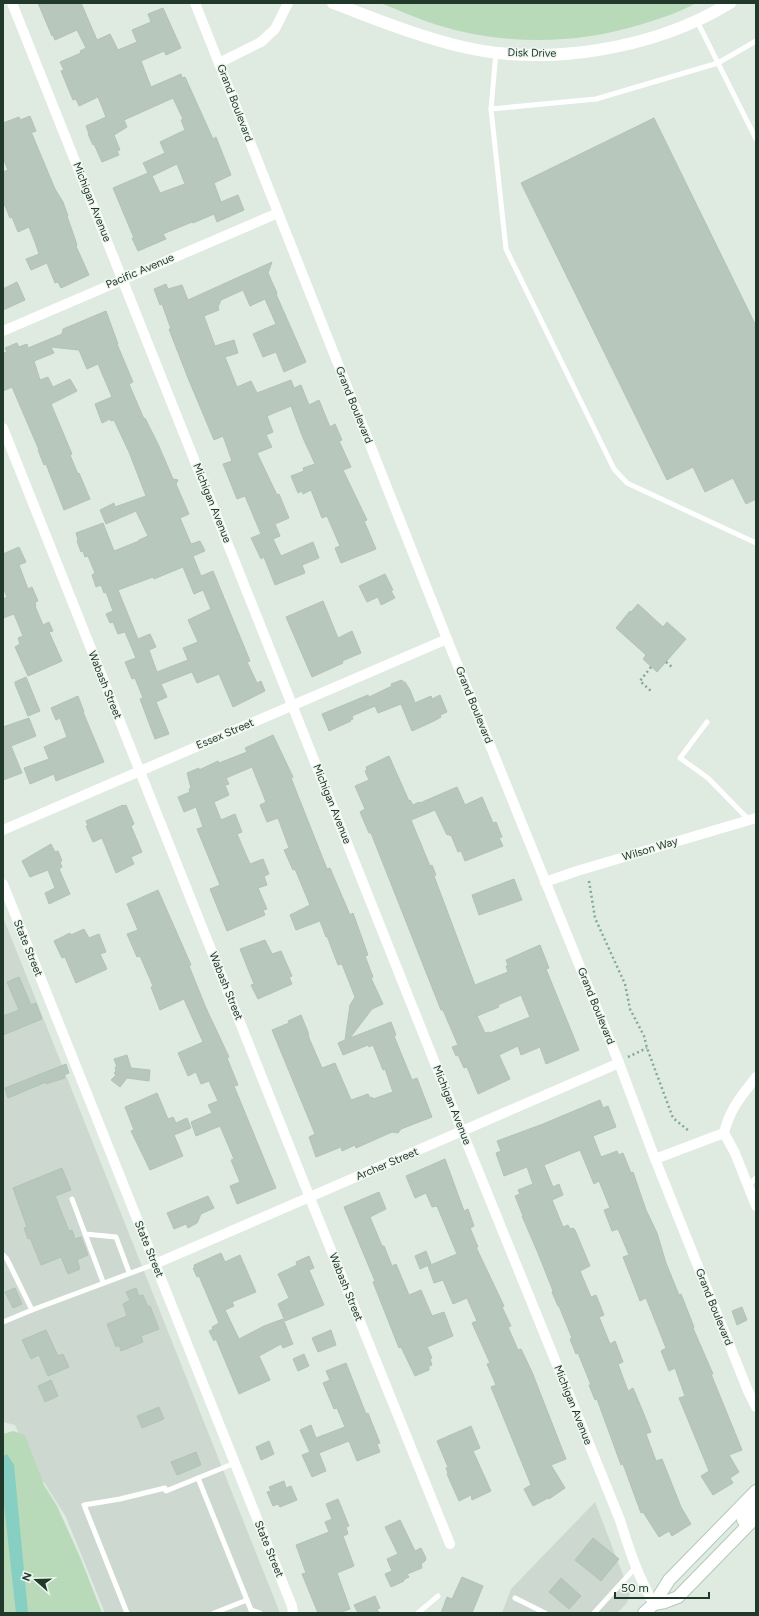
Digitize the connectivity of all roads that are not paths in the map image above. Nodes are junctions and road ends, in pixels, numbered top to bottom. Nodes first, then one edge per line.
1 (12, 3) edge
2 (195, 3) edge
3 (288, 3) edge
4 (332, 3) edge
5 (730, 3) edge
6 (697, 20) junction
7 (756, 41) edge
8 (496, 52) junction
9 (219, 63) junction
10 (718, 63) junction
11 (491, 109) junction
12 (756, 139) edge
13 (278, 213) junction
14 (123, 279) junction
15 (3, 331) edge
16 (3, 428) edge
17 (756, 543) edge
18 (448, 639) junction
19 (292, 705) junction
20 (707, 722) dead end
21 (140, 771) junction
22 (752, 819) edge
23 (3, 830) edge
24 (545, 882) junction
25 (3, 884) edge
26 (619, 1063) junction
27 (756, 1077) edge
28 (462, 1131) junction
29 (724, 1133) junction
30 (655, 1159) junction
31 (756, 1178) edge
32 (748, 1187) junction
33 (309, 1197) junction
34 (72, 1199) dead end
35 (756, 1206) edge
36 (85, 1234) junction
37 (3, 1255) edge
38 (155, 1264) junction
39 (129, 1272) junction
40 (103, 1282) junction
41 (32, 1310) junction
42 (3, 1322) edge
43 (756, 1407) edge
44 (235, 1463) junction
45 (198, 1478) junction
46 (756, 1491) edge
47 (756, 1506) edge
48 (756, 1517) edge
49 (450, 1544) dead end
50 (722, 1553) junction
51 (635, 1568) junction
52 (438, 1596) dead end
53 (515, 1598) dead end
54 (247, 1600) junction
55 (654, 1604) junction
56 (127, 1613) edge
57 (214, 1613) edge
58 (260, 1613) edge
59 (293, 1613) edge
60 (418, 1613) edge
61 (544, 1613) edge
62 (594, 1613) edge
63 (644, 1613) edge

1 - 14 street, Michigan Avenue
2 - 9 street, Grand Boulevard
3 - 9 street
4 - 8 street, Disk Drive
5 - 6 street, Disk Drive
6 - 8 street, Disk Drive
6 - 10 lane
7 - 10 lane
8 - 11 lane
9 - 13 street, Grand Boulevard
10 - 11 lane
10 - 12 lane
11 - 17 lane
13 - 14 street, Pacific Avenue
13 - 18 street, Grand Boulevard
14 - 15 street, Pacific Avenue
14 - 19 street, Michigan Avenue
16 - 21 street, Wabash Street
18 - 19 street, Essex Street
18 - 24 street, Grand Boulevard
19 - 21 street, Essex Street
19 - 28 street, Michigan Avenue
20 - 22 lane
21 - 23 street, Essex Street
21 - 33 street, Wabash Street
22 - 24 street, Wilson Way
24 - 26 street, Grand Boulevard
25 - 38 street, State Street
26 - 28 street, Archer Street
26 - 30 street, Grand Boulevard
27 - 29 street
28 - 33 street, Archer Street
28 - 51 street, Michigan Avenue
29 - 30 street
29 - 32 street
30 - 43 street, Grand Boulevard
31 - 32 lane
32 - 35 street
33 - 38 street, Archer Street
33 - 49 street, Wabash Street
34 - 36 lane
36 - 39 lane
36 - 40 lane
37 - 41 lane
38 - 39 lane
38 - 44 street, State Street
39 - 40 lane
40 - 41 lane
41 - 42 lane
44 - 45 lane
44 - 59 street, State Street
45 - 54 lane
45 - 56 lane
46 - 55 street
47 - 50 street
48 - 50 street
50 - 55 street
51 - 55 street, Michigan Avenue
51 - 62 lane
52 - 60 lane
53 - 61 lane
54 - 57 lane
54 - 58 lane
55 - 63 street

